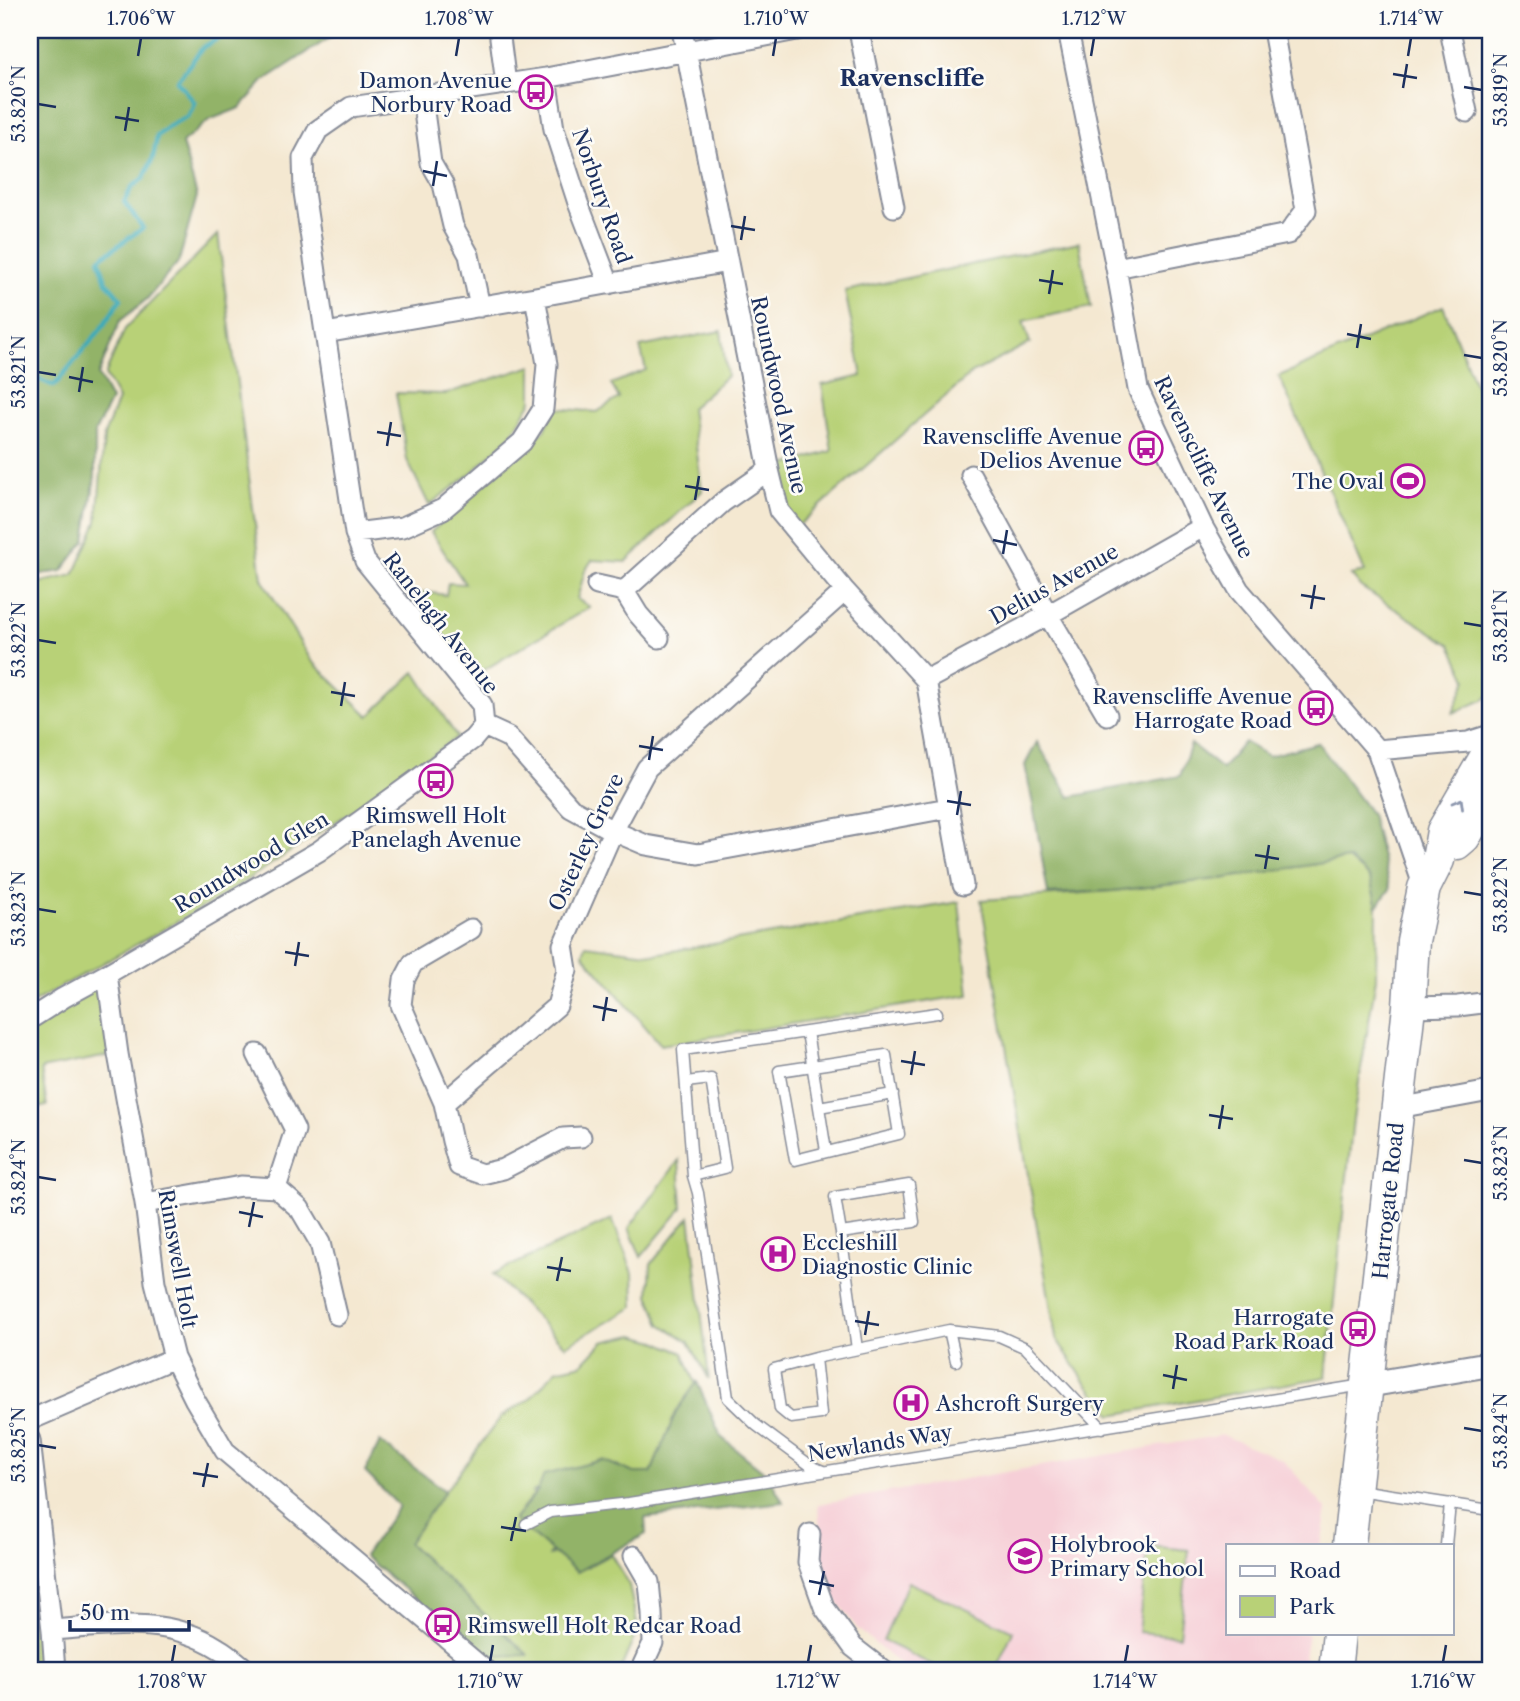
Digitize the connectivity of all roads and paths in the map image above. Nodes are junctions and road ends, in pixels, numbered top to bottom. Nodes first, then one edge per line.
1 (499, 30) edge
2 (682, 30) edge
3 (797, 30) edge
4 (859, 30) edge
5 (1068, 30) edge
6 (1273, 30) edge
7 (1450, 30) edge
8 (686, 51) junction
9 (546, 78) junction
10 (506, 84) junction
11 (422, 97) junction
12 (1467, 112) dead end
13 (894, 207) dead end
14 (728, 262) junction
15 (1116, 268) junction
16 (609, 284) junction
17 (535, 297) junction
18 (480, 307) junction
19 (325, 333) junction
20 (769, 470) junction
21 (971, 475) dead end
22 (1203, 527) junction
23 (355, 533) junction
24 (597, 585) dead end
25 (845, 591) junction
26 (624, 592) junction
27 (1048, 615) junction
28 (659, 638) dead end
29 (926, 680) junction
30 (1107, 715) dead end
31 (484, 726) junction
32 (1490, 735) edge
33 (1377, 750) junction
34 (1490, 750) edge
35 (1490, 795) edge
36 (948, 808) junction
37 (613, 831) junction
38 (1438, 860) junction
39 (963, 885) dead end
40 (1424, 888) junction
41 (471, 929) dead end
42 (107, 974) junction
43 (1490, 1002) edge
44 (1409, 1007) junction
45 (937, 1013) dead end
46 (30, 1020) edge
47 (807, 1032) junction
48 (257, 1054) dead end
49 (813, 1066) junction
50 (686, 1082) junction
51 (1490, 1091) edge
52 (893, 1094) junction
53 (444, 1103) junction
54 (819, 1107) junction
55 (1398, 1108) junction
56 (581, 1136) dead end
57 (826, 1151) junction
58 (693, 1176) junction
59 (276, 1188) junction
60 (145, 1203) junction
61 (841, 1233) junction
62 (337, 1315) dead end
63 (949, 1330) junction
64 (857, 1349) junction
65 (815, 1358) junction
66 (174, 1359) junction
67 (956, 1361) dead end
68 (1490, 1364) edge
69 (1367, 1385) junction
70 (30, 1420) edge
71 (1102, 1427) junction
72 (30, 1440) edge
73 (825, 1472) junction
74 (1356, 1489) junction
75 (1450, 1504) junction
76 (1490, 1510) edge
77 (526, 1524) dead end
78 (810, 1534) dead end
79 (1349, 1544) edge
80 (1446, 1544) edge
81 (634, 1556) dead end
82 (52, 1630) junction
83 (1339, 1634) edge
84 (55, 1671) edge
85 (248, 1671) edge
86 (486, 1671) edge
87 (640, 1671) edge
88 (884, 1671) edge
89 (1335, 1671) edge

1 - 10 street
2 - 8 street, Roundwood Avenue
3 - 8 street
4 - 13 street
5 - 15 street, Ravenscliffe Avenue
6 - 15 street
7 - 12 street
8 - 9 street
8 - 14 street, Roundwood Avenue
9 - 10 street
9 - 16 street, Norbury Road
10 - 11 street
11 - 18 street
11 - 19 street, Ranelagh Avenue
14 - 16 street
14 - 20 street, Roundwood Avenue
15 - 22 street, Ravenscliffe Avenue
16 - 17 street, Norbury Road
17 - 18 street
17 - 23 street
18 - 19 street
19 - 23 street, Ranelagh Avenue
20 - 25 street, Roundwood Avenue
20 - 26 street
21 - 27 street
22 - 27 street, Delius Avenue
22 - 33 street, Ravenscliffe Avenue
23 - 31 street, Ranelagh Avenue
24 - 26 street
25 - 29 street, Roundwood Avenue
25 - 37 street, Osterley Grove
26 - 28 street
27 - 29 street, Delius Avenue
27 - 30 street
29 - 36 street
31 - 37 street, Ranelagh Avenue
31 - 42 street, Roundwood Glen
32 - 33 street
33 - 40 street, Ravenscliffe Avenue
38 -> 34 highway, Harrogate Road
35 - 38 highway, Harrogate Road
36 - 37 street, Ranelagh Avenue
36 - 39 street
37 - 53 street, Osterley Grove
38 - 40 highway, Harrogate Road
40 - 44 highway, Harrogate Road
41 - 53 street
42 - 46 street, Roundwood Glen
42 - 60 street, Rimswell Holt
43 - 44 street
44 - 55 highway, Harrogate Road
45 - 47 lane
47 - 49 lane
47 - 50 lane
48 - 59 street
49 - 52 lane
49 - 54 lane
49 - 57 lane
50 - 58 lane
50 - 58 lane
51 - 55 street
52 - 54 lane
52 - 57 lane
53 - 56 street
54 - 57 lane
55 - 69 highway, Harrogate Road
58 - 73 lane
59 - 60 street
59 - 62 street
60 - 66 street, Rimswell Holt
61 - 61 lane
61 - 64 lane
63 - 64 lane
63 - 67 lane
63 - 71 lane
64 - 65 lane
65 - 65 lane
66 - 70 street
66 - 86 street, Rimswell Holt
68 - 69 street
69 - 71 lane, Newlands Way
69 - 74 highway, Harrogate Road
71 - 73 lane, Newlands Way
72 - 82 street
73 - 77 lane, Newlands Way
74 - 75 lane
74 - 79 highway, Harrogate Road
75 - 76 lane
75 - 80 lane
78 - 88 street
81 - 87 street
82 - 84 street
82 - 85 street
83 - 89 highway

